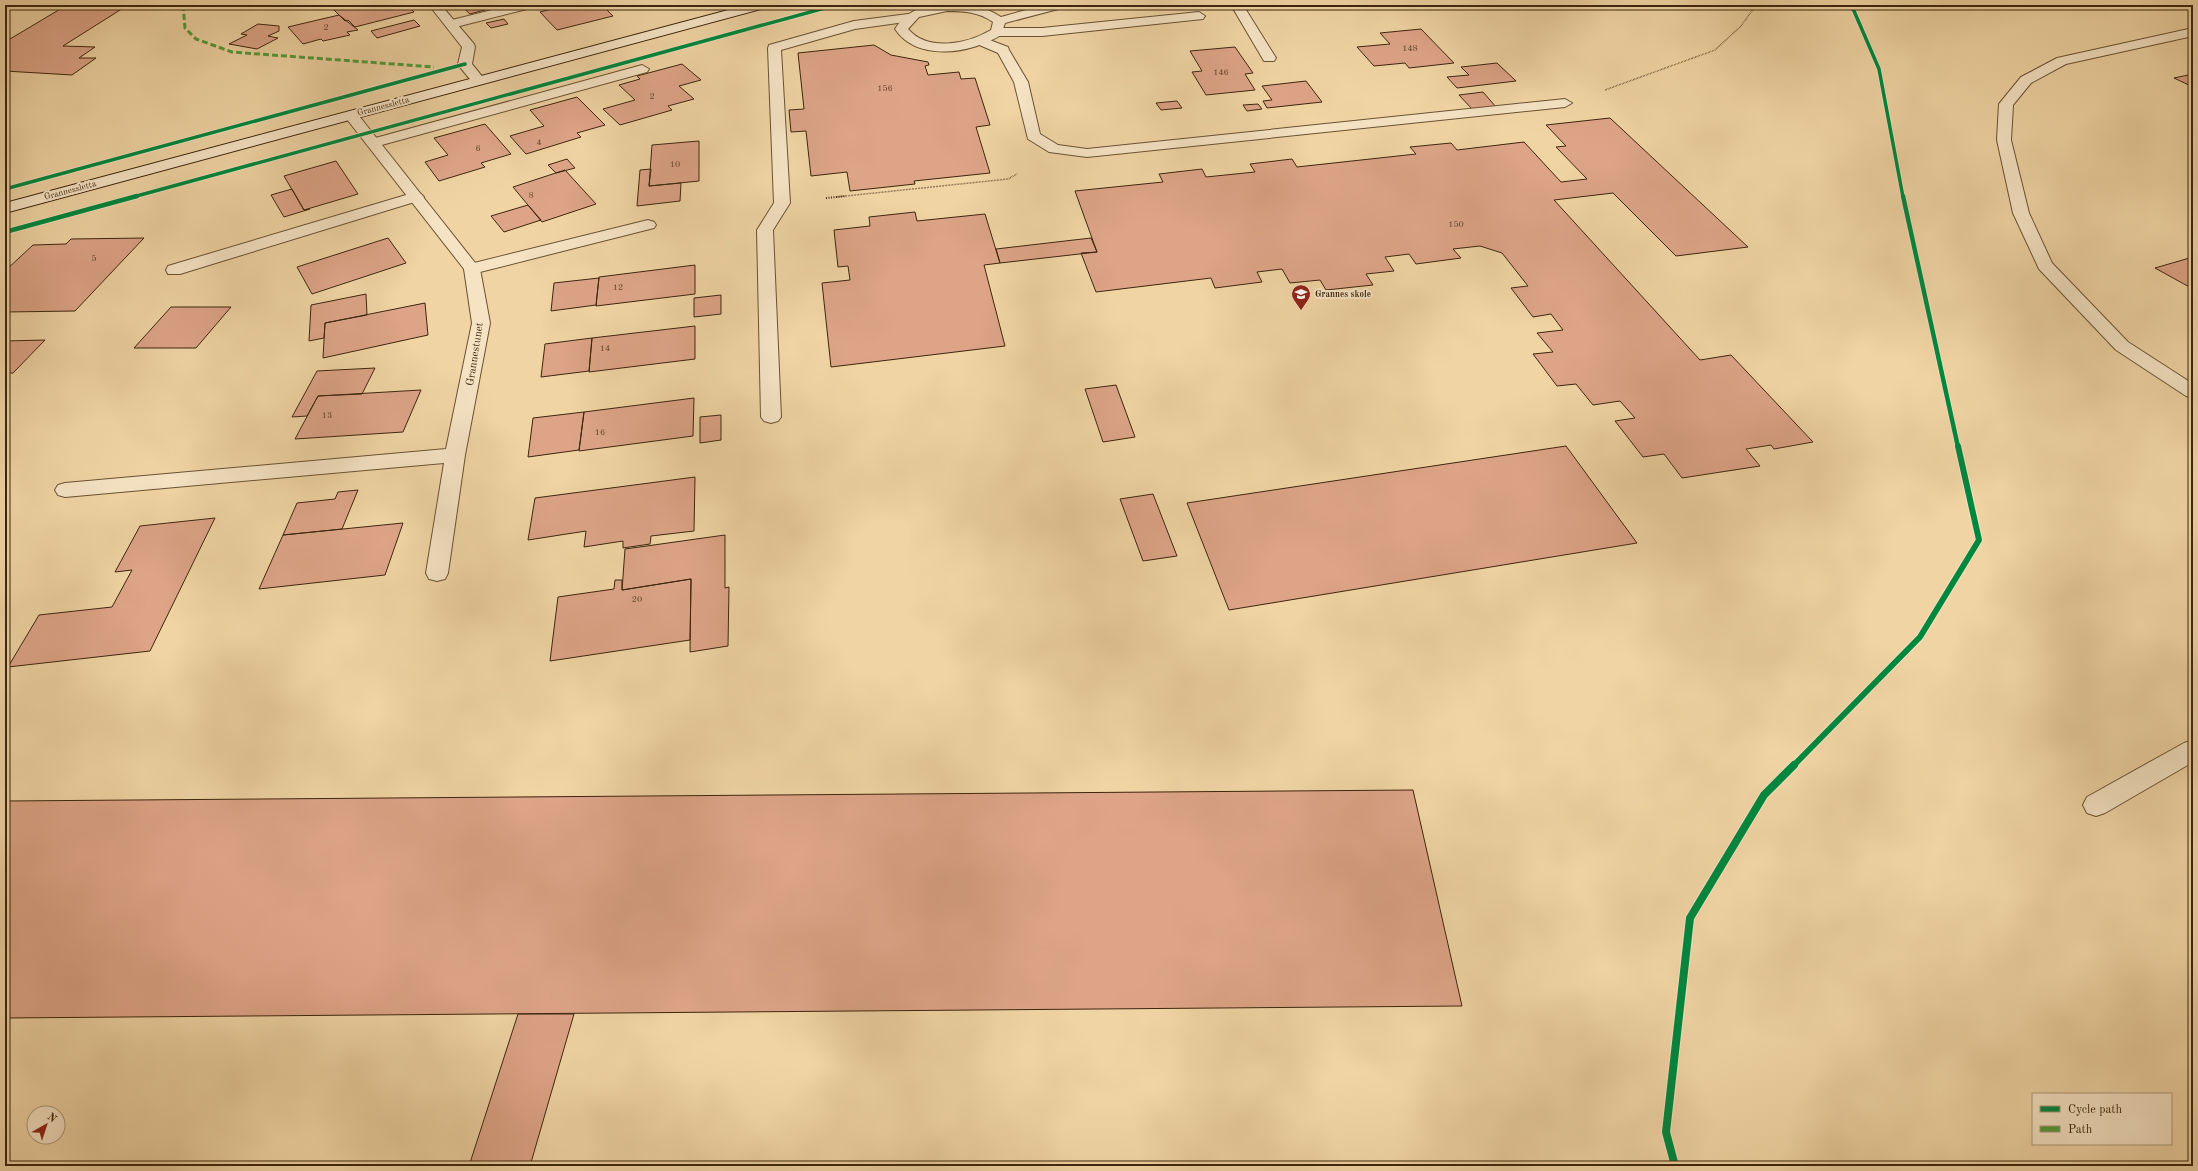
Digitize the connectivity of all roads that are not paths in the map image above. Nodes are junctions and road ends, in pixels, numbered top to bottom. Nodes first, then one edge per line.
1 (435, 5) edge
2 (527, 5) edge
3 (761, 5) edge
4 (1058, 5) edge
5 (1237, 5) edge
6 (1199, 16) dead end
7 (908, 18) junction
8 (452, 24) junction
9 (998, 26) junction
10 (2193, 32) edge
11 (982, 41) junction
12 (1269, 58) dead end
13 (642, 69) dead end
14 (478, 80) junction
15 (1565, 103) road end
16 (351, 115) junction
17 (373, 143) junction
18 (416, 197) junction
19 (5, 208) edge
20 (648, 225) dead end
21 (472, 269) junction
22 (174, 270) dead end
23 (2193, 392) edge
24 (771, 417) dead end
25 (456, 455) junction
26 (65, 490) dead end
27 (437, 573) dead end
28 (2193, 750) edge
29 (2096, 805) dead end

1 - 8 street
2 - 8 street
3 - 14 street, Grannessletta
4 - 9 street
5 - 12 street
6 - 9 street
7 - 9 street
7 - 11 street
7 - 24 street
8 - 14 street
9 - 11 street
10 - 23 street
11 - 15 street
13 - 17 street
14 - 16 street, Grannessletta
16 - 17 street, Grannestunet
16 - 19 street, Grannessletta
17 - 18 street, Grannestunet
18 - 21 street, Grannestunet
18 - 22 street
20 - 21 street
21 - 25 street, Grannestunet
25 - 26 street
25 - 27 street, Grannestunet
28 - 29 street

